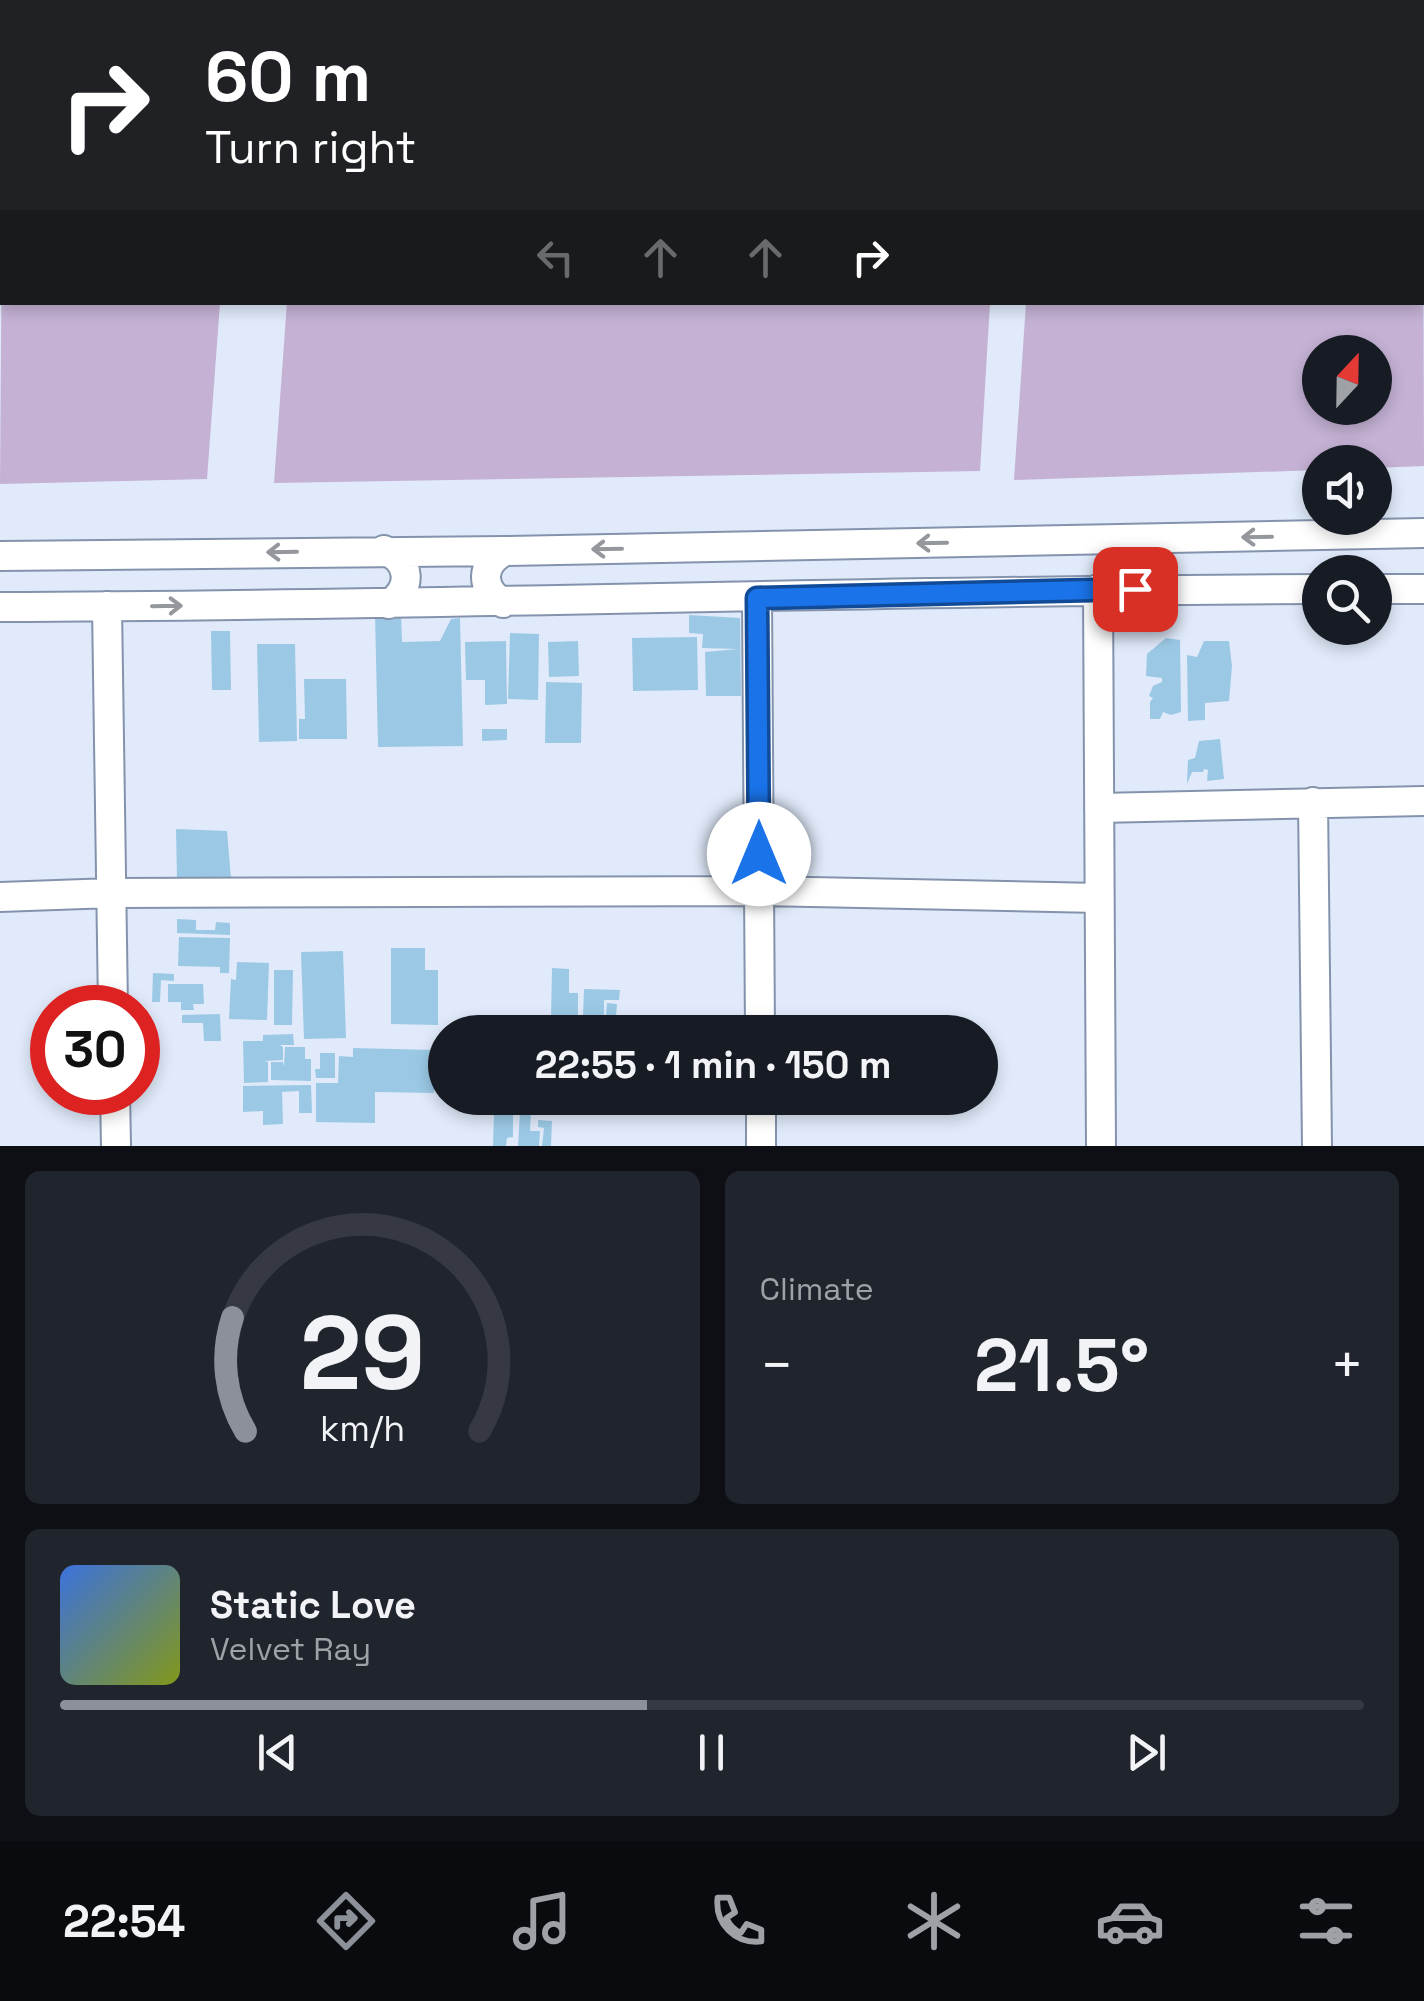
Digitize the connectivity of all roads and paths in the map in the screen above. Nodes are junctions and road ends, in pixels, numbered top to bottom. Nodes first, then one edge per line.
1 (1424, 534) edge
2 (384, 550) junction
3 (505, 551) junction
4 (0, 556) edge
5 (1302, 589) edge
6 (1392, 589) edge
7 (1424, 589) edge
8 (1098, 590) junction
9 (757, 598) junction
10 (503, 603) junction
11 (388, 604) junction
12 (107, 606) junction
13 (0, 607) edge
14 (1314, 802) junction
15 (1424, 802) edge
16 (1099, 808) junction
17 (760, 891) junction
18 (112, 893) junction
19 (0, 898) edge
20 (1099, 898) junction
21 (114, 985) edge
22 (760, 1015) edge
23 (115, 1115) edge
24 (760, 1115) edge
25 (116, 1146) edge
26 (761, 1146) edge
27 (1101, 1146) edge
28 (1317, 1146) edge

1 -> 3 street
2 - 3 street
2 -> 4 street
2 - 11 street
3 - 10 street
5 - 8 street
6 - 7 street
8 - 9 street
8 - 16 street
9 - 10 street
9 - 17 street
10 - 11 street
12 -> 11 street
12 - 13 street
12 - 18 street
14 - 15 street
14 - 16 street
14 - 28 street
16 - 20 street
17 - 18 street
17 - 20 street
17 - 22 street
18 - 19 street
18 - 21 street
20 - 27 street
23 - 25 street
24 - 26 street

